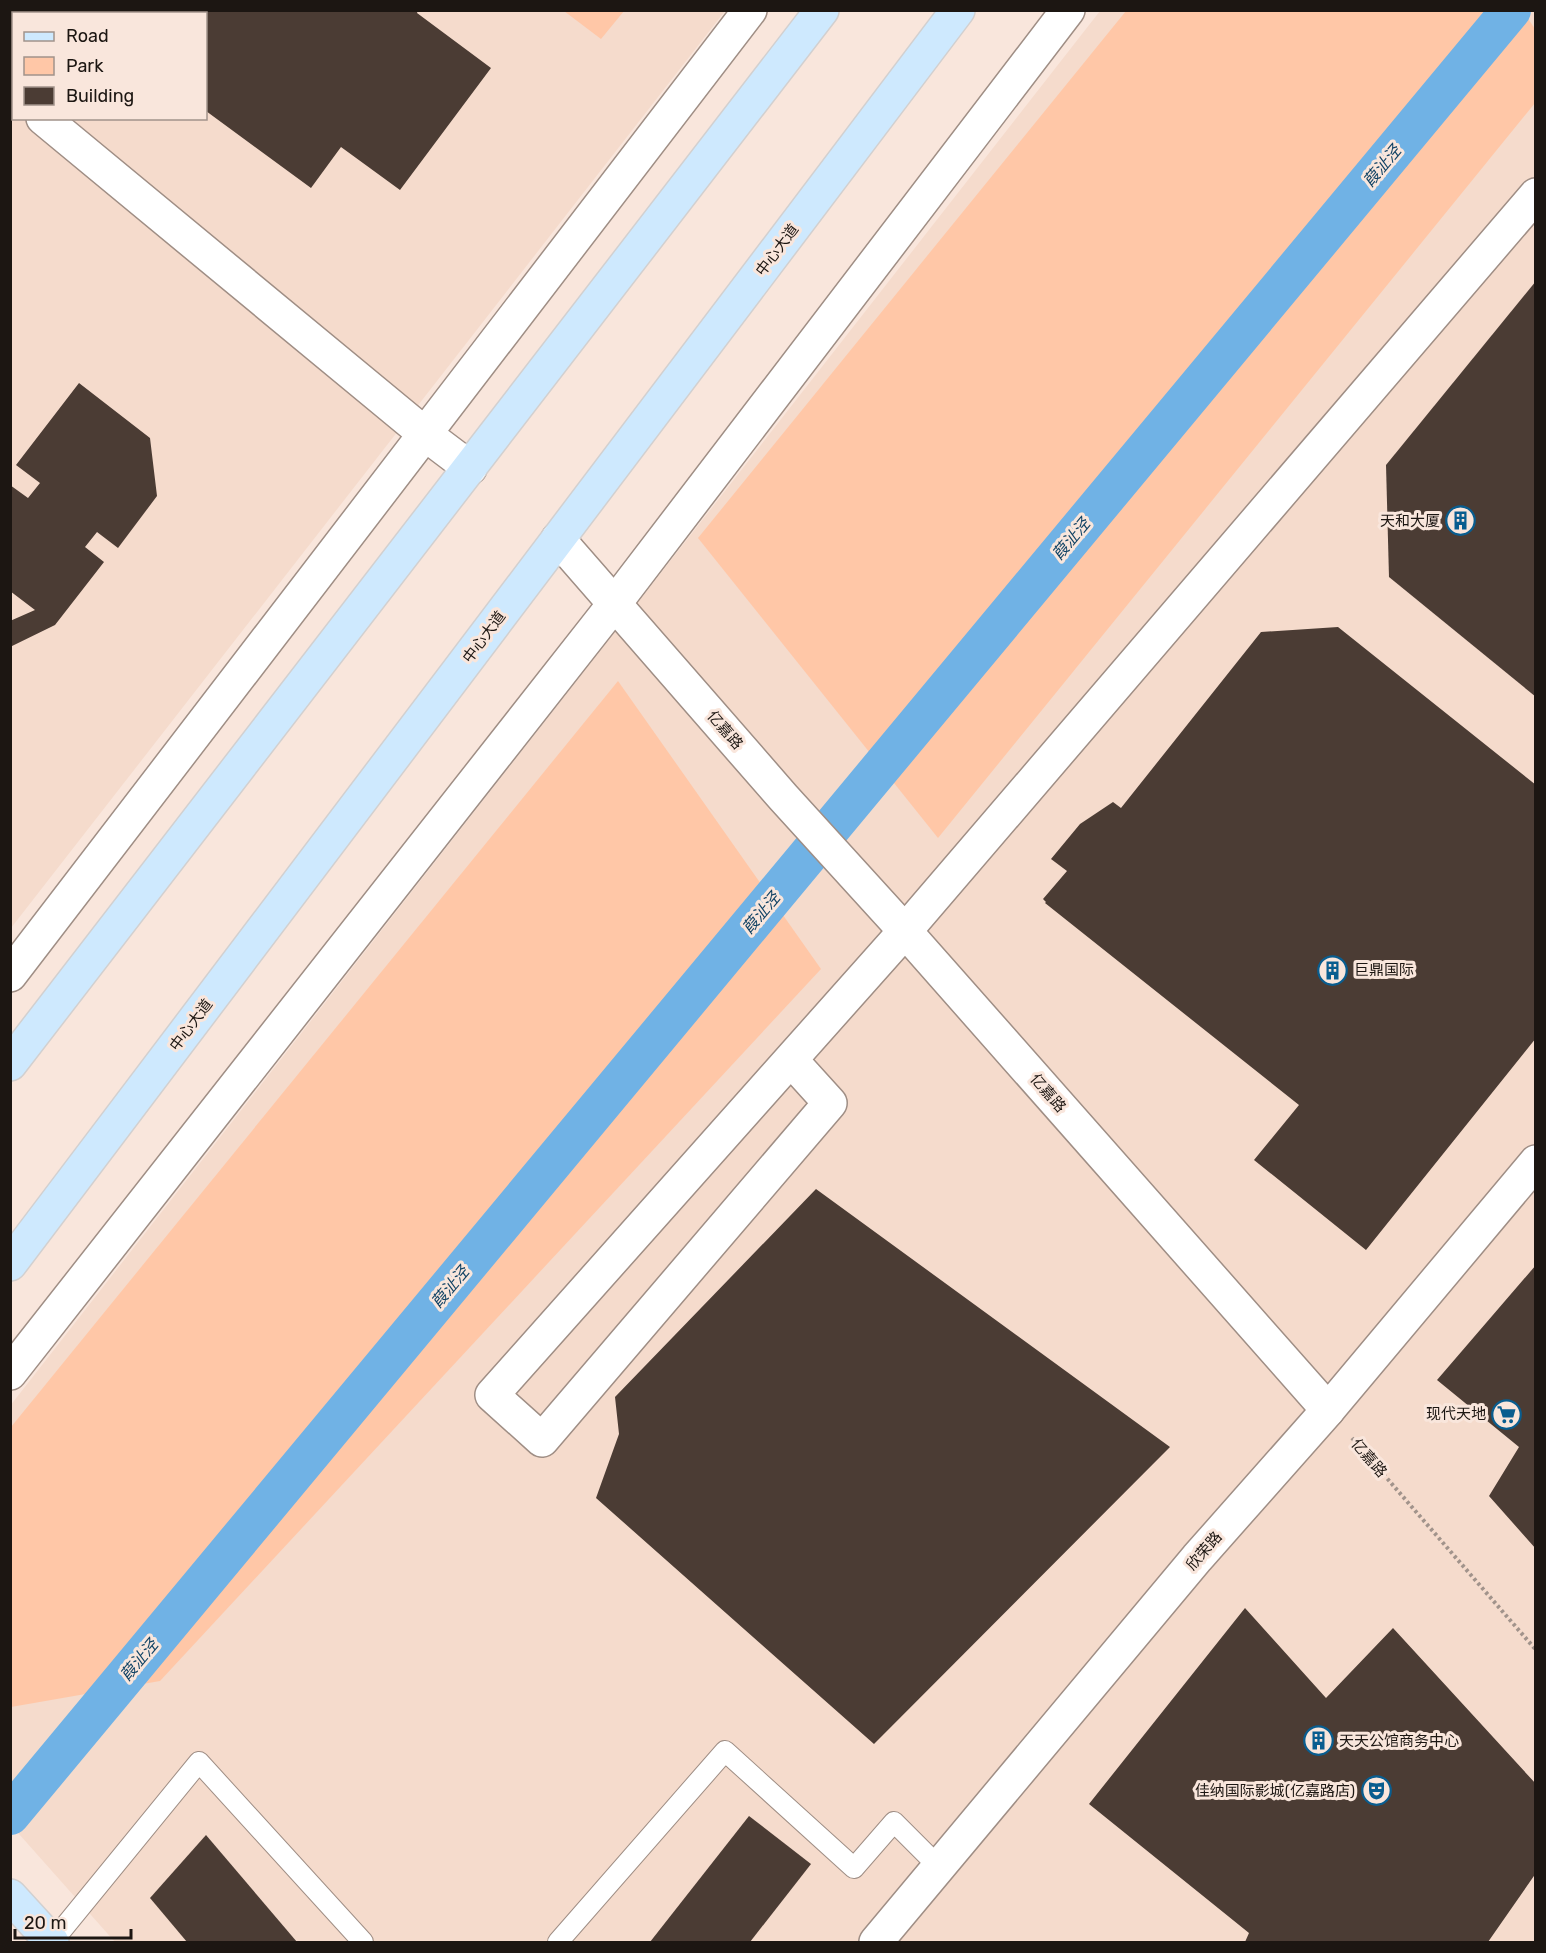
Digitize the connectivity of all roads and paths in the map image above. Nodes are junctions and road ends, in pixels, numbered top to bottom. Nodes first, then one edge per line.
1 (750, 10) edge
2 (822, 10) edge
3 (958, 10) edge
4 (1068, 10) edge
5 (45, 120) edge
6 (1536, 195) edge
7 (425, 434) junction
8 (470, 468) junction
9 (558, 539) junction
10 (615, 603) junction
11 (905, 931) junction
12 (10, 975) edge
13 (791, 1060) junction
14 (10, 1064) edge
15 (1536, 1162) edge
16 (10, 1264) edge
17 (10, 1373) edge
18 (1328, 1410) junction
19 (1536, 1650) edge
20 (939, 1867) junction
21 (10, 1896) edge
22 (52, 1942) edge
23 (363, 1942) edge
24 (558, 1942) edge
25 (876, 1942) edge

1 - 7 street
2 - 8 main road
3 - 9 main road, 中心大道
4 - 10 street
5 - 7 street
6 - 11 street
7 - 8 street
7 - 12 street
8 - 14 main road
9 - 10 street, 亿嘉路
9 - 16 main road, 中心大道
10 - 11 street, 亿嘉路
10 - 17 street
11 - 13 street
11 - 18 street, 亿嘉路
13 - 13 street
15 - 18 street, 欣荣路
18 - 19 path, 亿嘉路
18 - 20 street, 欣荣路
20 - 24 lane
20 - 25 street, 欣荣路
21 - 22 main road
22 - 23 lane

